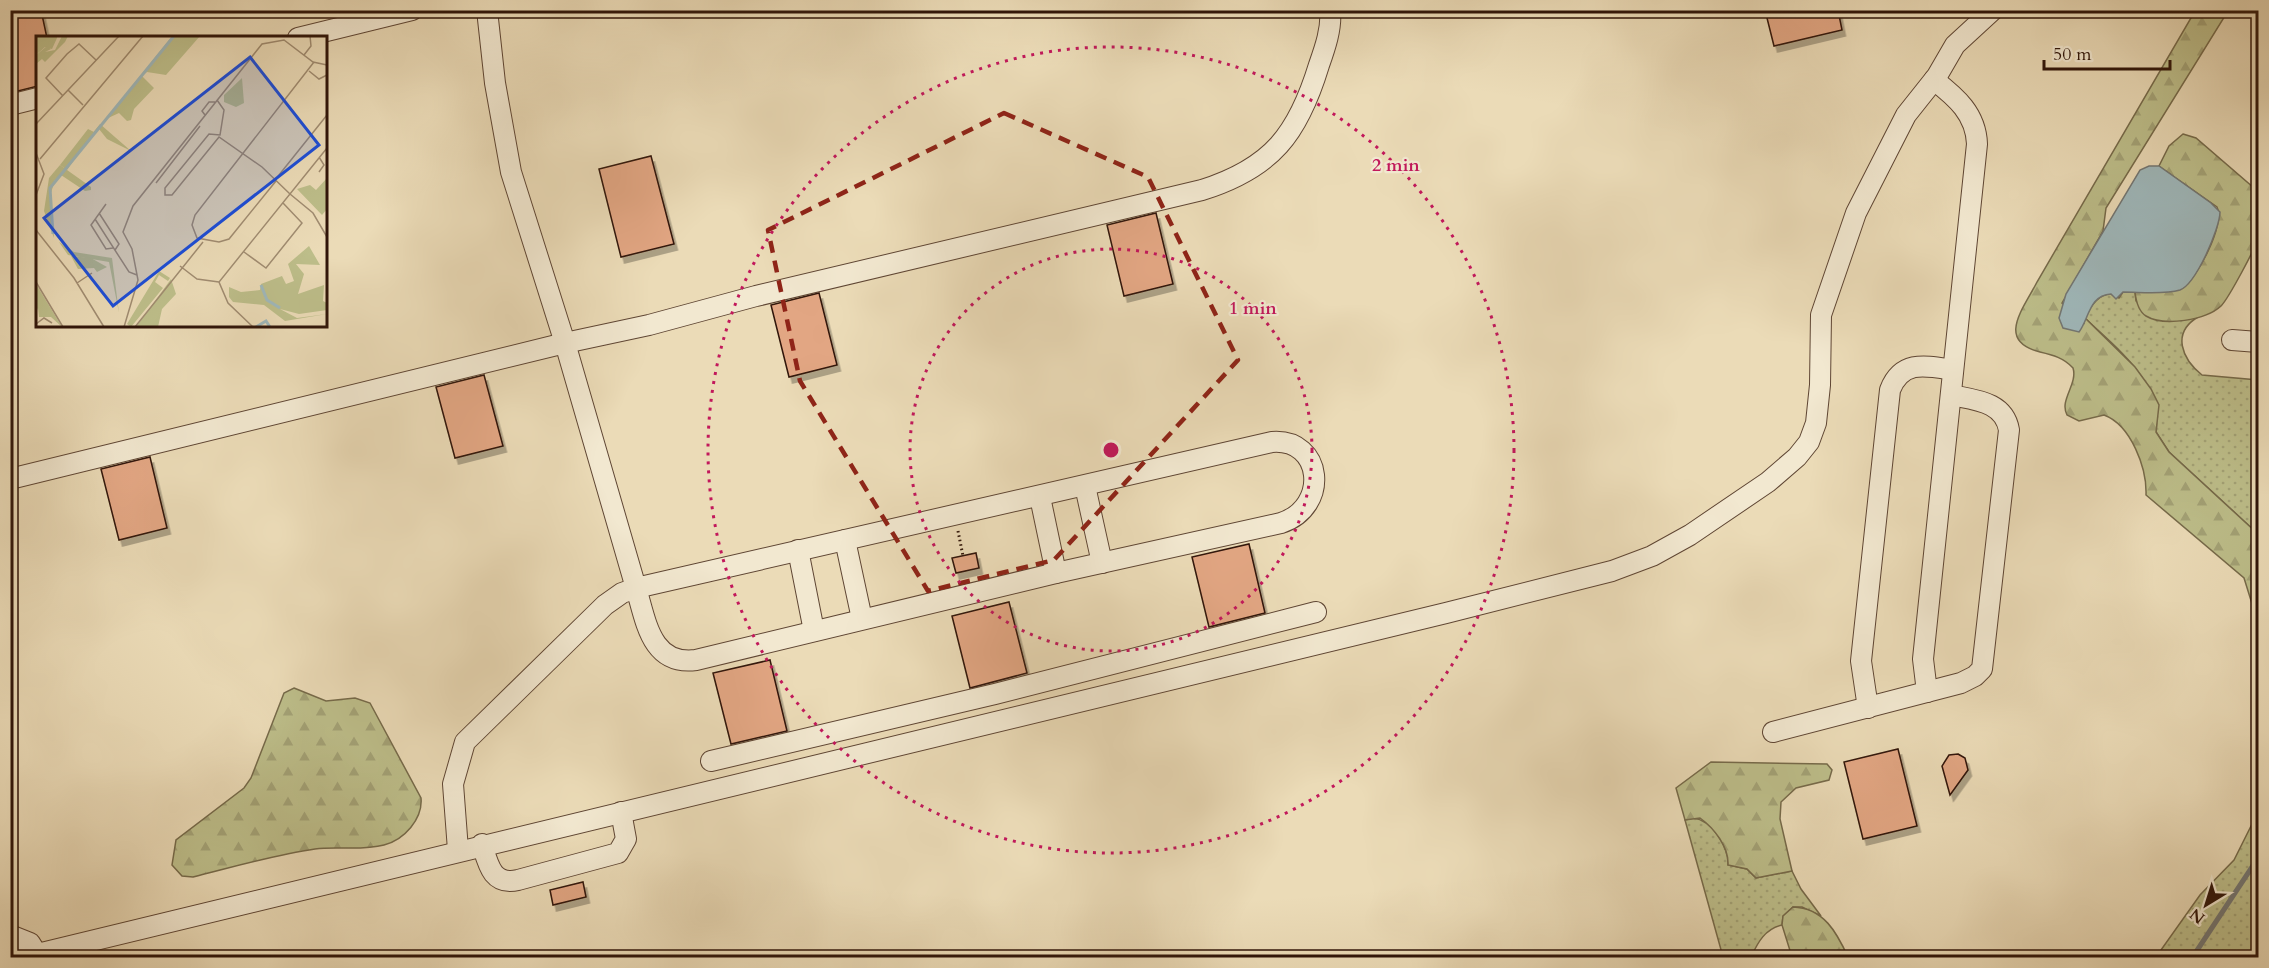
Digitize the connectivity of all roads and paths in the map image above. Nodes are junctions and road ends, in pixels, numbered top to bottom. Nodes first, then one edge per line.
1 (412, 10) edge
2 (487, 10) edge
3 (1330, 10) edge
4 (1340, 10) edge
5 (1993, 10) edge
6 (1328, 35) junction
7 (305, 36) edge
8 (1934, 80) junction
9 (36, 98) edge
10 (10, 105) edge
11 (2232, 340) dead end
12 (565, 342) junction
13 (2259, 342) edge
14 (1953, 370) junction
15 (1951, 395) junction
16 (10, 480) edge
17 (1085, 486) junction
18 (1040, 497) junction
19 (954, 516) junction
20 (845, 540) junction
21 (798, 550) junction
22 (963, 556) dead end
23 (1102, 563) junction
24 (1056, 573) junction
25 (636, 588) junction
26 (1316, 612) dead end
27 (862, 619) junction
28 (814, 631) junction
29 (1927, 692) junction
30 (1868, 708) junction
31 (1773, 732) dead end
32 (711, 761) dead end
33 (621, 812) junction
34 (482, 844) junction
35 (458, 850) junction
36 (10, 935) edge
37 (29, 956) edge

1 - 7 lane
2 - 12 lane
3 - 6 lane
4 - 6 lane
5 - 8 lane
6 - 12 lane
8 - 14 lane
8 - 33 lane
9 - 10 lane
11 - 13 lane
12 - 16 lane
12 - 25 lane
14 - 15 lane
14 - 30 lane
15 - 29 lane
15 - 29 lane
17 - 18 lane
17 - 23 lane
17 - 23 lane
18 - 19 lane
18 - 24 lane
19 - 20 lane
19 - 22 path
20 - 21 lane
20 - 27 lane
21 - 25 lane
21 - 28 lane
23 - 24 lane
24 - 27 lane
25 - 28 lane
25 - 35 lane
26 - 32 lane
27 - 28 lane
29 - 30 lane
30 - 31 lane
33 - 34 lane
33 - 34 lane
34 - 35 lane
35 - 37 lane
36 - 37 lane

